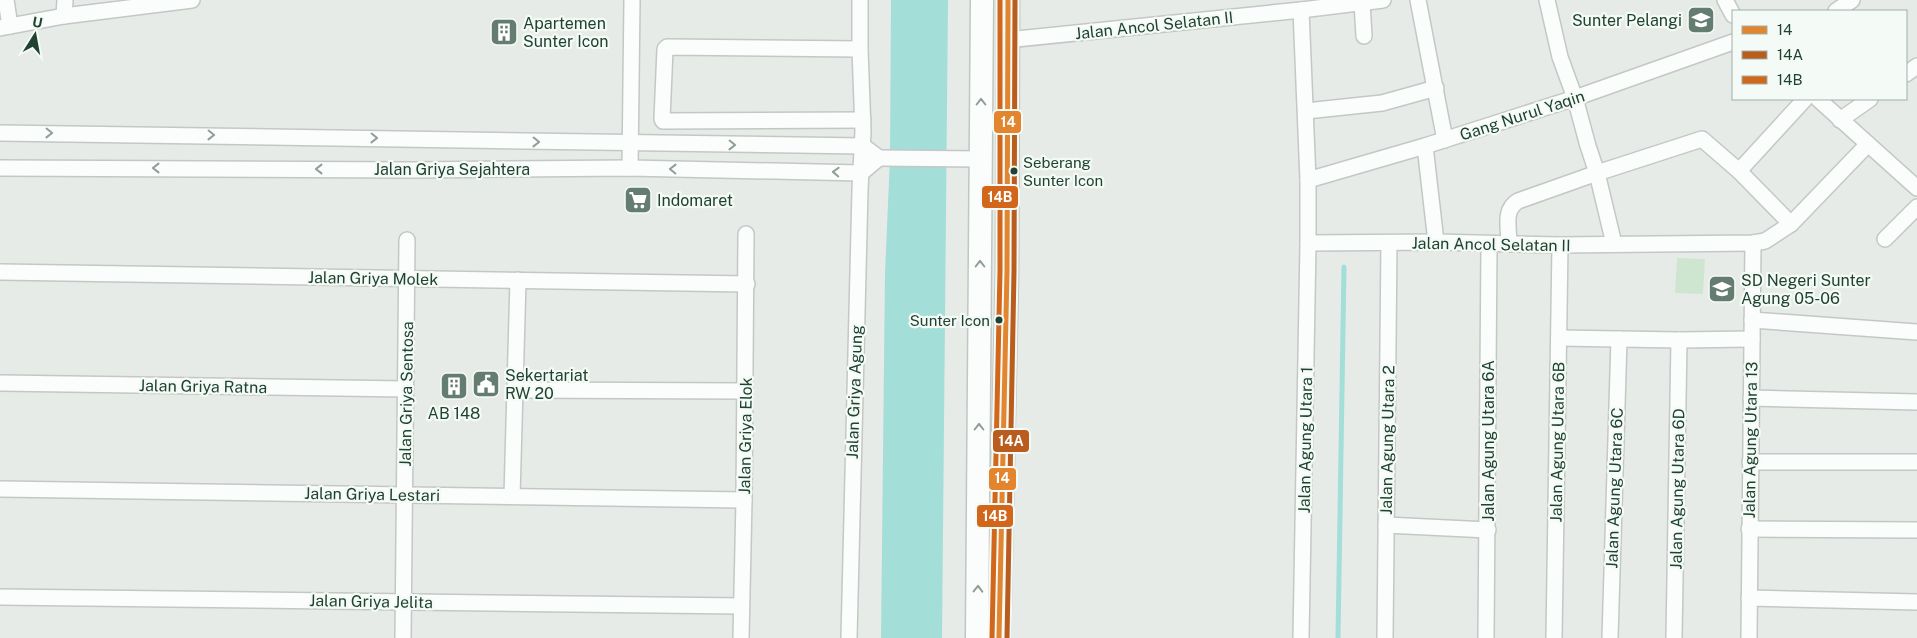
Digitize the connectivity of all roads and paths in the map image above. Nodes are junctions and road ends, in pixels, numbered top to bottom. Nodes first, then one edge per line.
1 (6, 0) edge
2 (65, 0) edge
3 (192, 0) edge
4 (632, 0) edge
5 (860, 0) edge
6 (982, 0) edge
7 (1008, 0) edge
8 (1383, 0) edge
9 (1418, 0) edge
10 (1547, 0) edge
11 (1725, 0) edge
12 (1852, 0) edge
13 (1362, 3) junction
14 (1301, 10) junction
15 (1837, 10) edge
16 (1732, 13) edge
17 (64, 16) junction
18 (5, 27) edge
19 (1364, 36) dead end
20 (1007, 40) junction
21 (1732, 42) edge
22 (860, 49) junction
23 (1436, 88) junction
24 (1575, 98) junction
25 (1804, 100) edge
26 (1819, 100) edge
27 (1869, 100) edge
28 (1306, 111) junction
29 (863, 120) junction
30 (1840, 120) junction
31 (0, 133) edge
32 (1445, 140) junction
33 (630, 143) junction
34 (1868, 144) junction
35 (863, 146) junction
36 (1424, 146) junction
37 (883, 158) junction
38 (981, 159) junction
39 (0, 168) edge
40 (630, 168) junction
41 (1739, 171) junction
42 (861, 173) junction
43 (1597, 173) junction
44 (1308, 180) junction
45 (1917, 188) edge
46 (1917, 207) edge
47 (1791, 224) junction
48 (746, 234) dead end
49 (1886, 238) dead end
50 (407, 240) dead end
51 (1436, 242) junction
52 (1308, 243) junction
53 (1389, 243) junction
54 (1753, 243) junction
55 (1489, 244) junction
56 (1509, 244) junction
57 (1614, 244) junction
58 (1560, 246) junction
59 (0, 272) edge
60 (408, 279) junction
61 (518, 280) junction
62 (747, 284) junction
63 (1752, 320) junction
64 (1917, 332) edge
65 (1559, 338) junction
66 (1619, 339) junction
67 (1752, 339) junction
68 (1679, 340) junction
69 (0, 383) edge
70 (406, 389) junction
71 (515, 390) junction
72 (745, 391) junction
73 (1751, 398) junction
74 (1917, 402) edge
75 (1750, 462) junction
76 (1917, 462) edge
77 (0, 488) edge
78 (405, 495) junction
79 (512, 496) junction
80 (744, 500) junction
81 (1386, 525) junction
82 (1749, 528) junction
83 (1488, 530) junction
84 (1917, 530) edge
85 (990, 546) junction
86 (0, 597) edge
87 (1748, 598) junction
88 (404, 602) junction
89 (1917, 602) edge
90 (741, 606) junction
91 (403, 638) edge
92 (741, 638) edge
93 (849, 638) edge
94 (978, 638) edge
95 (999, 638) edge
96 (1301, 638) edge
97 (1385, 638) edge
98 (1486, 638) edge
99 (1554, 638) edge
100 (1610, 638) edge
101 (1674, 638) edge
102 (1748, 638) edge

1 - 18 street
2 - 17 street
3 - 17 street
4 - 33 street
5 - 22 street
38 -> 6 main road
7 - 20 main road
8 - 13 street, Jalan Ancol Selatan II
9 - 23 street
10 - 24 street
11 - 16 street
12 - 15 street
13 - 14 street, Jalan Ancol Selatan II
13 - 19 street
14 - 20 street, Jalan Ancol Selatan II
14 - 28 street
17 - 18 street
20 - 85 main road
21 - 24 street, Gang Nurul Yaqin
22 - 29 street
22 - 29 street
23 - 28 street
23 - 32 street
24 - 32 street, Gang Nurul Yaqin
24 - 43 street
25 - 41 street
26 - 30 street
27 - 30 street
28 - 44 street
29 - 35 street
30 - 34 street
31 -> 33 street, Jalan Griya Sejahtera
32 - 36 street, Gang Nurul Yaqin
33 -> 35 street, Jalan Griya Sejahtera
33 - 40 street
34 - 45 street
34 - 47 street, Jalan Ancol Selatan II
35 - 37 street
35 - 42 street, Jalan Griya Agung
36 - 44 street, Gang Nurul Yaqin
36 - 51 street
37 - 38 street
37 - 42 street
85 -> 38 main road
40 -> 39 street, Jalan Griya Sejahtera
42 -> 40 street, Jalan Griya Sejahtera
41 - 43 street
41 - 47 street
42 - 93 street, Jalan Griya Agung
43 - 56 street
43 - 57 street
44 - 52 street
46 - 49 street
47 - 54 street, Jalan Ancol Selatan II
48 - 62 street, Jalan Griya Elok
50 - 60 street, Jalan Griya Sentosa
51 - 53 street, Jalan Ancol Selatan II
51 - 55 street, Jalan Ancol Selatan II
52 - 53 street, Jalan Ancol Selatan II
52 - 96 street, Jalan Agung Utara 1
53 - 81 street, Jalan Agung Utara 2
54 - 57 street, Jalan Ancol Selatan II
54 - 63 street, Jalan Agung Utara 13
55 - 56 street, Jalan Ancol Selatan II
55 - 83 street, Jalan Agung Utara 6A
56 - 58 street, Jalan Ancol Selatan II
57 - 58 street, Jalan Ancol Selatan II
58 - 65 street, Jalan Agung Utara 6B
59 - 60 street, Jalan Griya Molek
60 - 61 street, Jalan Griya Molek
60 - 70 street, Jalan Griya Sentosa
61 - 62 street, Jalan Griya Molek
61 - 71 street
62 - 72 street, Jalan Griya Elok
63 - 64 street
63 - 67 street, Jalan Agung Utara 13
65 - 66 street
65 - 99 street, Jalan Agung Utara 6B
66 - 68 street
66 - 100 street, Jalan Agung Utara 6C
67 - 68 street
67 - 73 street, Jalan Agung Utara 13
68 - 101 street, Jalan Agung Utara 6D
69 - 70 street, Jalan Griya Ratna
70 - 78 street, Jalan Griya Sentosa
71 - 72 street
71 - 79 street
72 - 80 street, Jalan Griya Elok
73 - 74 street
73 - 75 street, Jalan Agung Utara 13
75 - 76 street
75 - 82 street, Jalan Agung Utara 13
77 - 78 street, Jalan Griya Lestari
78 - 79 street, Jalan Griya Lestari
78 - 88 street, Jalan Griya Sentosa
79 - 80 street, Jalan Griya Lestari
80 - 90 street, Jalan Griya Elok
81 - 83 street
81 - 97 street, Jalan Agung Utara 2
82 - 84 street
82 - 87 street, Jalan Agung Utara 13
83 - 98 street, Jalan Agung Utara 6A
94 -> 85 main road
85 - 95 main road
86 - 88 street, Jalan Griya Jelita
87 - 89 street
87 - 102 street, Jalan Agung Utara 13
88 - 90 street, Jalan Griya Jelita
88 - 91 street, Jalan Griya Sentosa
90 - 92 street, Jalan Griya Elok

